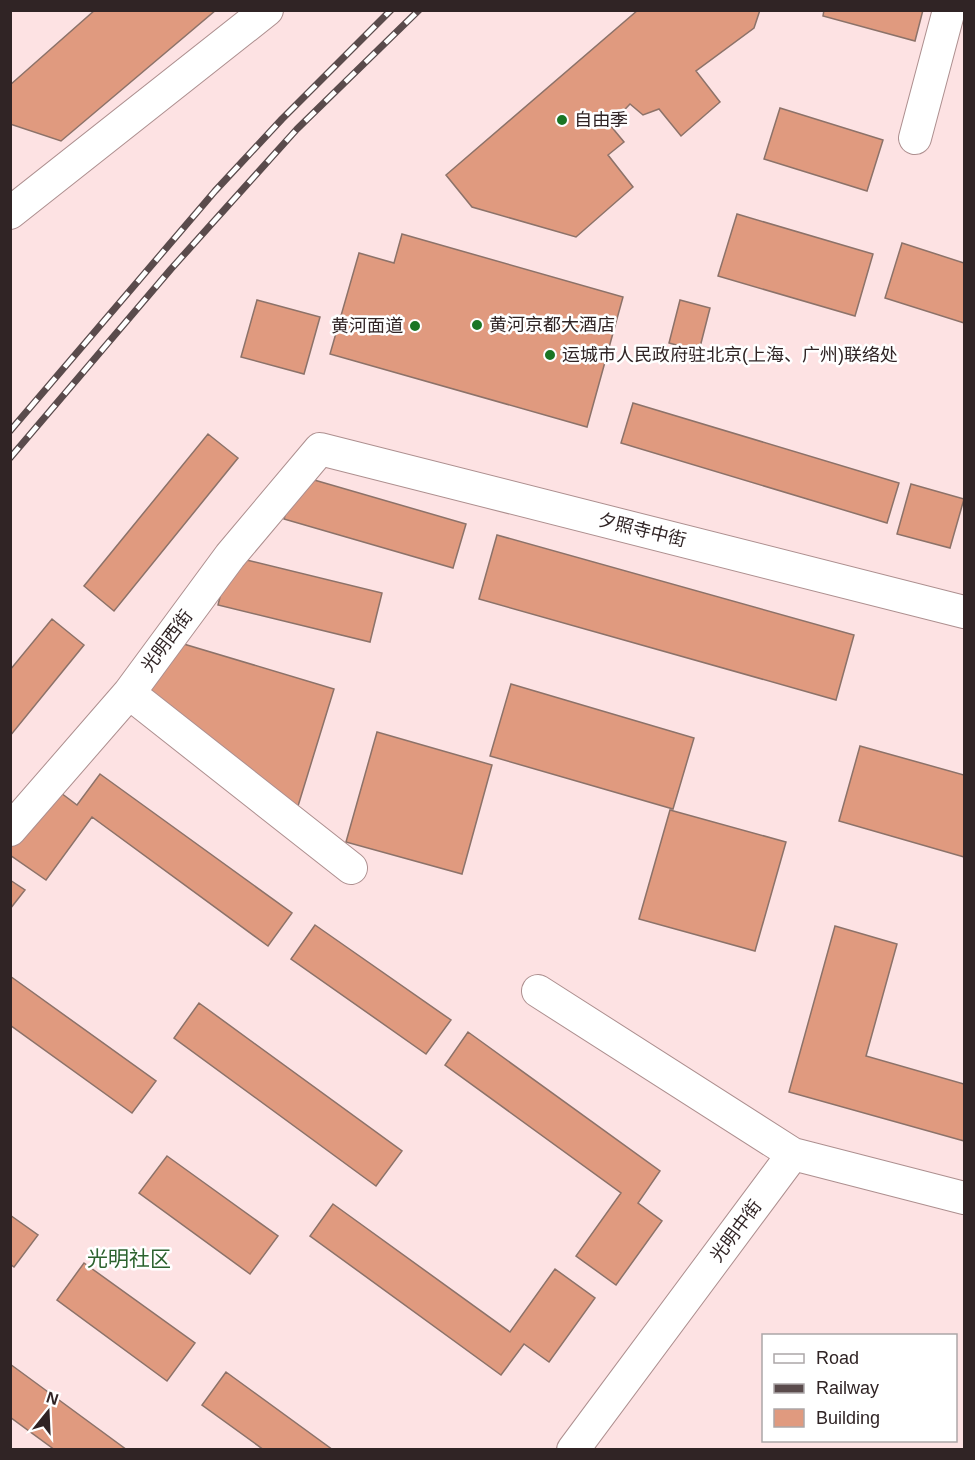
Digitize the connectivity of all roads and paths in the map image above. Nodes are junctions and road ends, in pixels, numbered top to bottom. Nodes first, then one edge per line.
1 (267, 10) edge
2 (949, 10) edge
3 (915, 138) dead end
4 (10, 213) edge
5 (320, 449) joint
6 (964, 612) edge
7 (129, 693) junction
8 (10, 830) edge
9 (351, 868) dead end
10 (538, 991) dead end
11 (793, 1154) junction
12 (964, 1198) edge
13 (573, 1449) edge

1 - 4 street
2 - 3 street
5 - 6 street, 夕照寺中街
5 - 7 street, 光明西街
7 - 8 street, 光明西街
7 - 9 street
10 - 11 street
11 - 12 street
11 - 13 street, 光明中街

